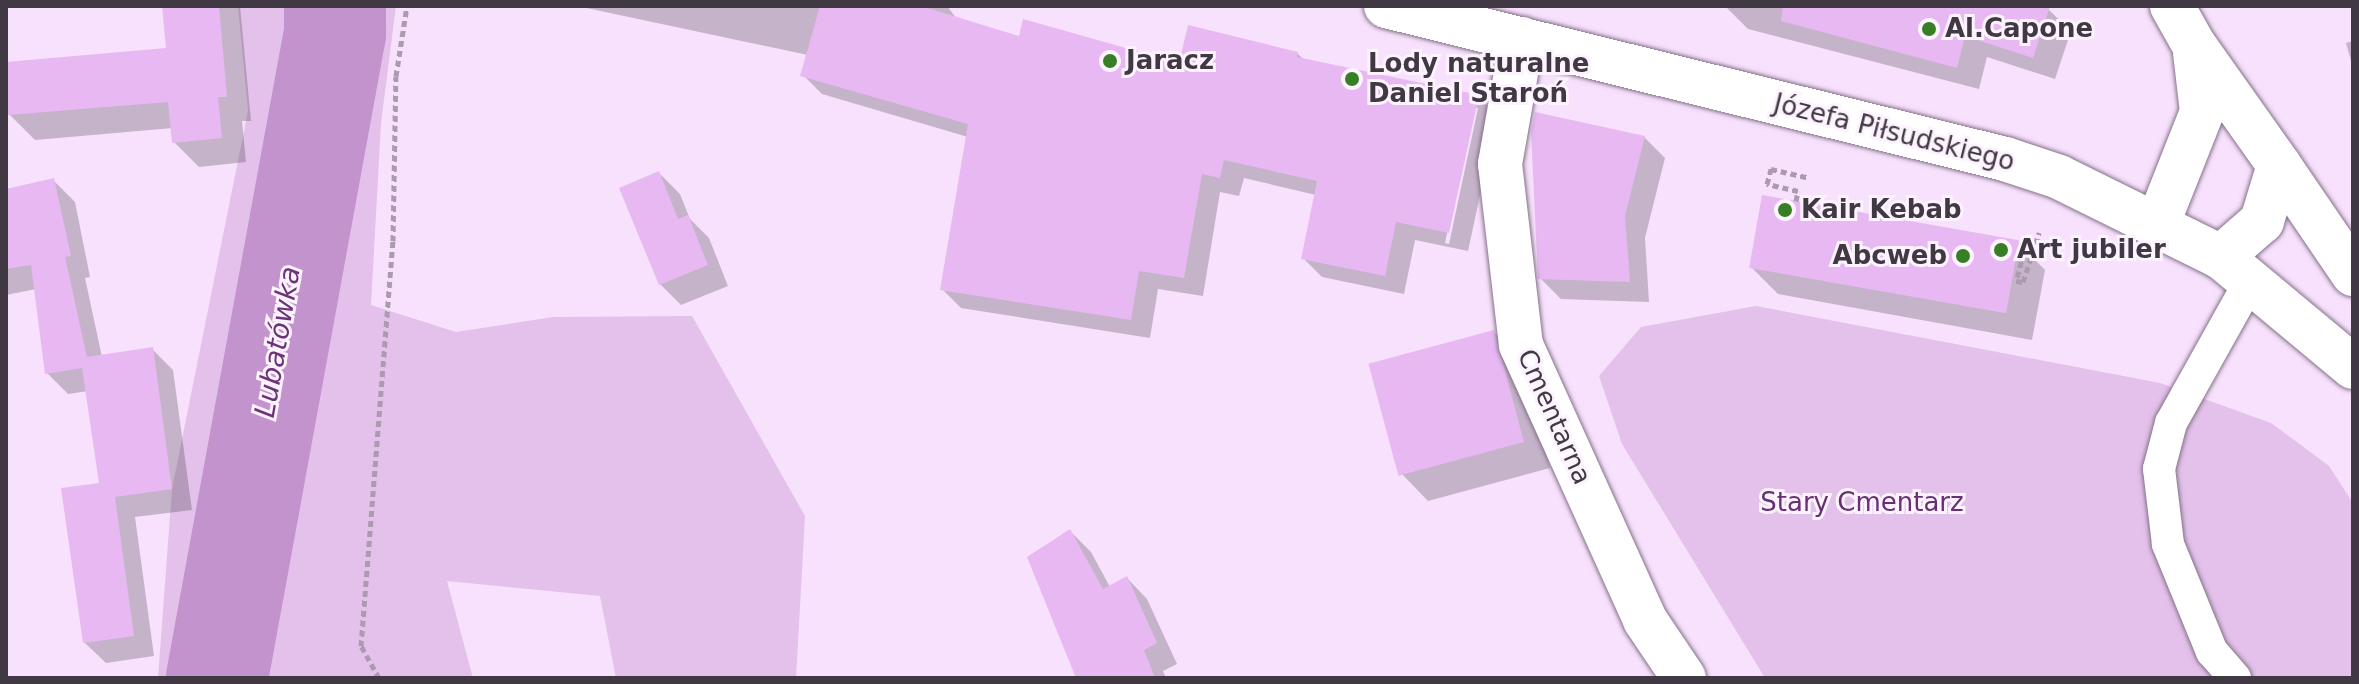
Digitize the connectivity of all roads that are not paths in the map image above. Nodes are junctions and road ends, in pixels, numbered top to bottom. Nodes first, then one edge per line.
1 (1386, 6) edge
2 (2172, 6) edge
3 (1522, 39) junction
4 (2194, 45) junction
5 (2279, 165) junction
6 (2158, 223) junction
7 (2236, 269) junction
8 (2353, 274) edge
9 (2353, 367) edge
10 (1684, 678) edge
11 (2235, 678) edge

1 - 3 street, Józefa Piłsudskiego
2 - 4 street
3 - 6 street, Józefa Piłsudskiego
3 - 10 street, Cmentarna
4 - 5 street
4 - 6 street
5 - 7 street
5 - 8 street
6 - 7 street, Józefa Piłsudskiego
7 - 9 street, Józefa Piłsudskiego
7 - 11 lane

